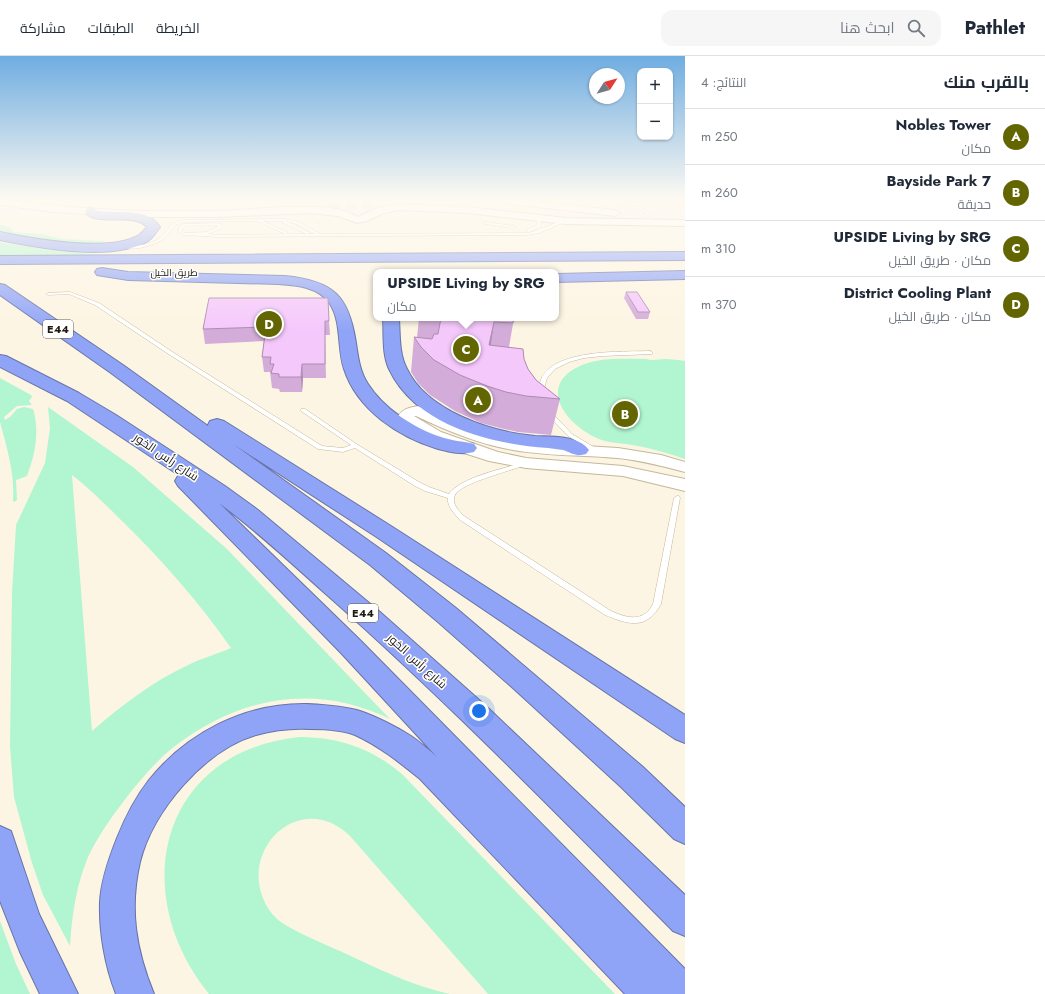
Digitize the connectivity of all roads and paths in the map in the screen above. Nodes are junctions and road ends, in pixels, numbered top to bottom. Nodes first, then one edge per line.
1 (29, 244) edge
2 (45, 244) edge
3 (126, 244) edge
4 (149, 244) edge
5 (113, 247) junction
6 (685, 256) edge
7 (199, 259) junction
8 (0, 260) edge
9 (685, 269) edge
10 (559, 270) edge
11 (373, 271) edge
12 (0, 272) edge
13 (102, 272) junction
14 (685, 275) edge
15 (559, 278) edge
16 (0, 288) edge
17 (48, 294) dead end
18 (391, 321) edge
19 (650, 353) dead end
20 (0, 360) edge
21 (117, 369) junction
22 (543, 400) edge
23 (546, 407) edge
24 (303, 410) dead end
25 (558, 424) junction
26 (555, 438) junction
27 (147, 444) junction
28 (356, 446) junction
29 (467, 448) junction
30 (588, 450) junction
31 (526, 463) junction
32 (685, 467) edge
33 (681, 491) edge
34 (451, 497) junction
35 (685, 730) edge
36 (685, 828) edge
37 (0, 842) edge
38 (685, 919) edge
39 (60, 994) edge
40 (136, 994) edge
41 (650, 994) edge
42 (684, 994) edge

1 - 7 highway
2 - 5 highway
3 - 5 highway
4 - 5 lane
6 - 7 highway, طريق الخيل
7 - 8 highway, طريق الخيل
9 - 10 highway, طريق الخيل
11 - 13 highway, طريق الخيل
12 - 13 highway, طريق الخيل
13 - 29 highway
14 - 15 highway
16 - 21 highway, E44
17 - 28 lane
18 - 26 highway
19 - 22 lane
20 - 27 highway, شارع رأس الخور / E44
21 - 35 highway
21 - 36 highway, E44
23 - 25 lane
24 - 28 lane
25 - 26 lane
25 - 30 lane
26 - 30 highway
27 - 38 highway, شارع رأس الخور / E44
27 - 42 highway
28 - 34 lane
29 - 30 street
29 - 31 street
30 - 32 street
31 - 33 street
31 - 34 lane
33 - 34 lane
37 - 39 highway
40 - 41 highway

